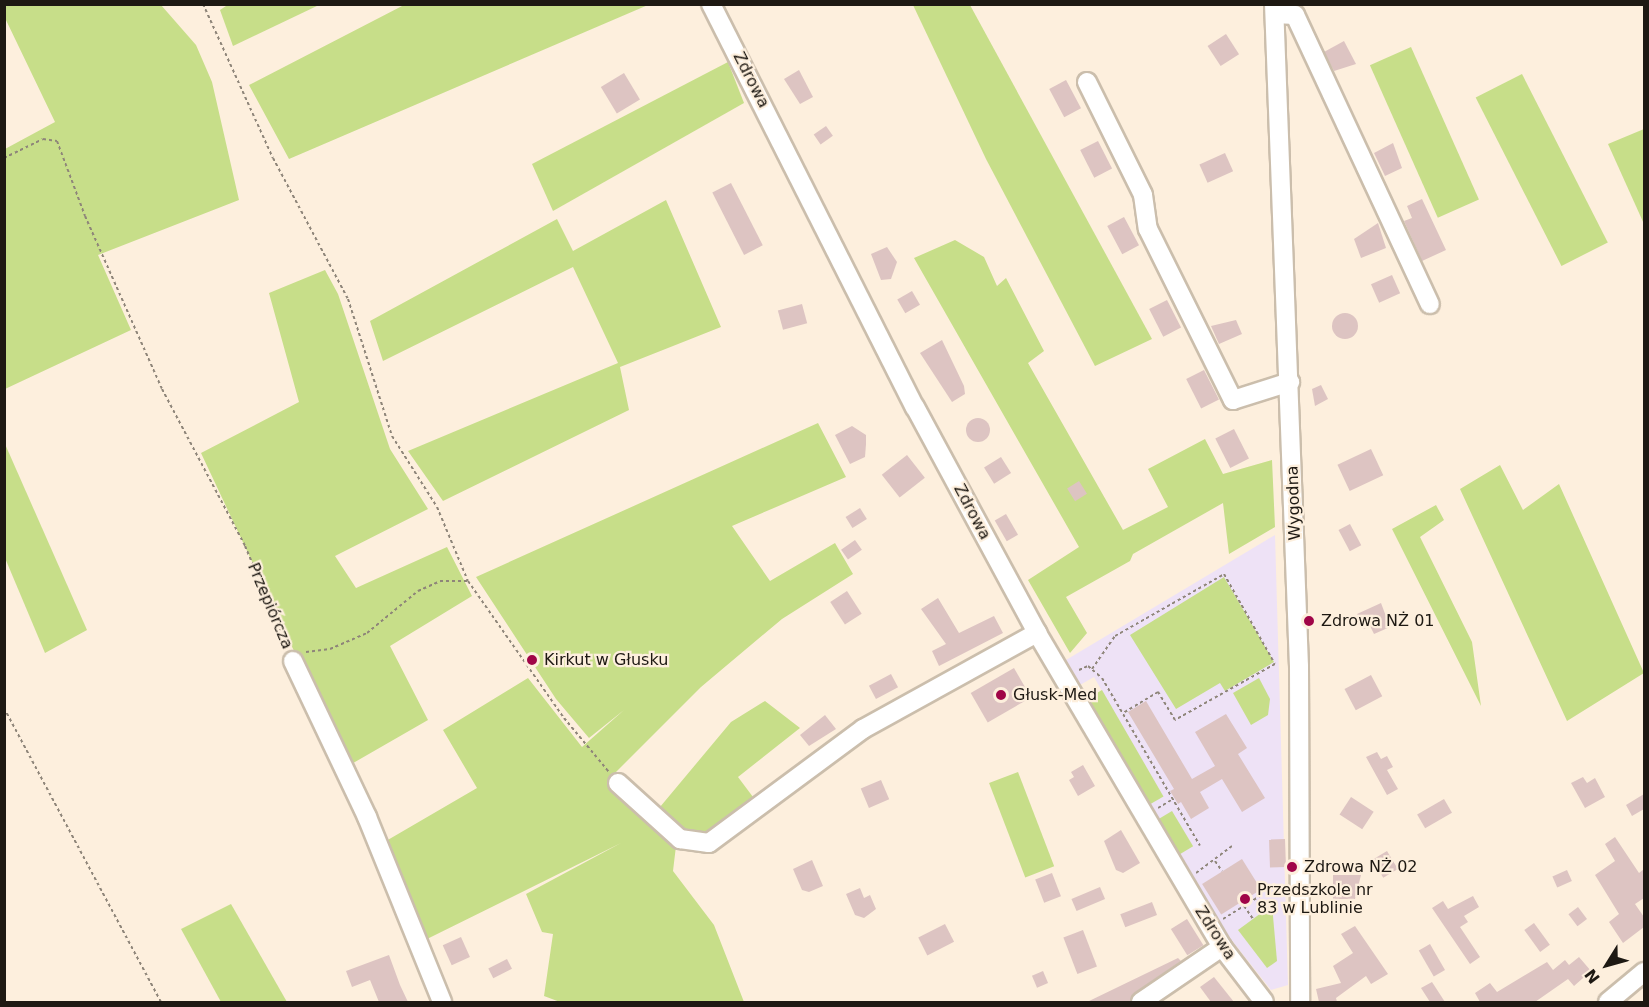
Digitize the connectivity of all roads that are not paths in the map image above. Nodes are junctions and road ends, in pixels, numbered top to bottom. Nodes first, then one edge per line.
1 (711, 4) edge
2 (1275, 9) edge
3 (1087, 82) dead end
4 (1430, 304) dead end
5 (1290, 382) junction
6 (1036, 633) junction
7 (293, 661) road end
8 (618, 783) road end
9 (1222, 947) junction
10 (1644, 972) edge
11 (442, 1002) edge
12 (1141, 1002) edge
13 (1263, 1002) edge
14 (1300, 1002) edge
15 (1608, 1002) edge

1 - 6 street, Zdrowa
2 - 4 street
2 - 5 street, Wygodna
3 - 5 street
5 - 14 street, Wygodna
6 - 8 street
6 - 9 street, Zdrowa
7 - 11 street, Przepiórcza
9 - 12 street
9 - 13 street, Zdrowa
10 - 15 street

